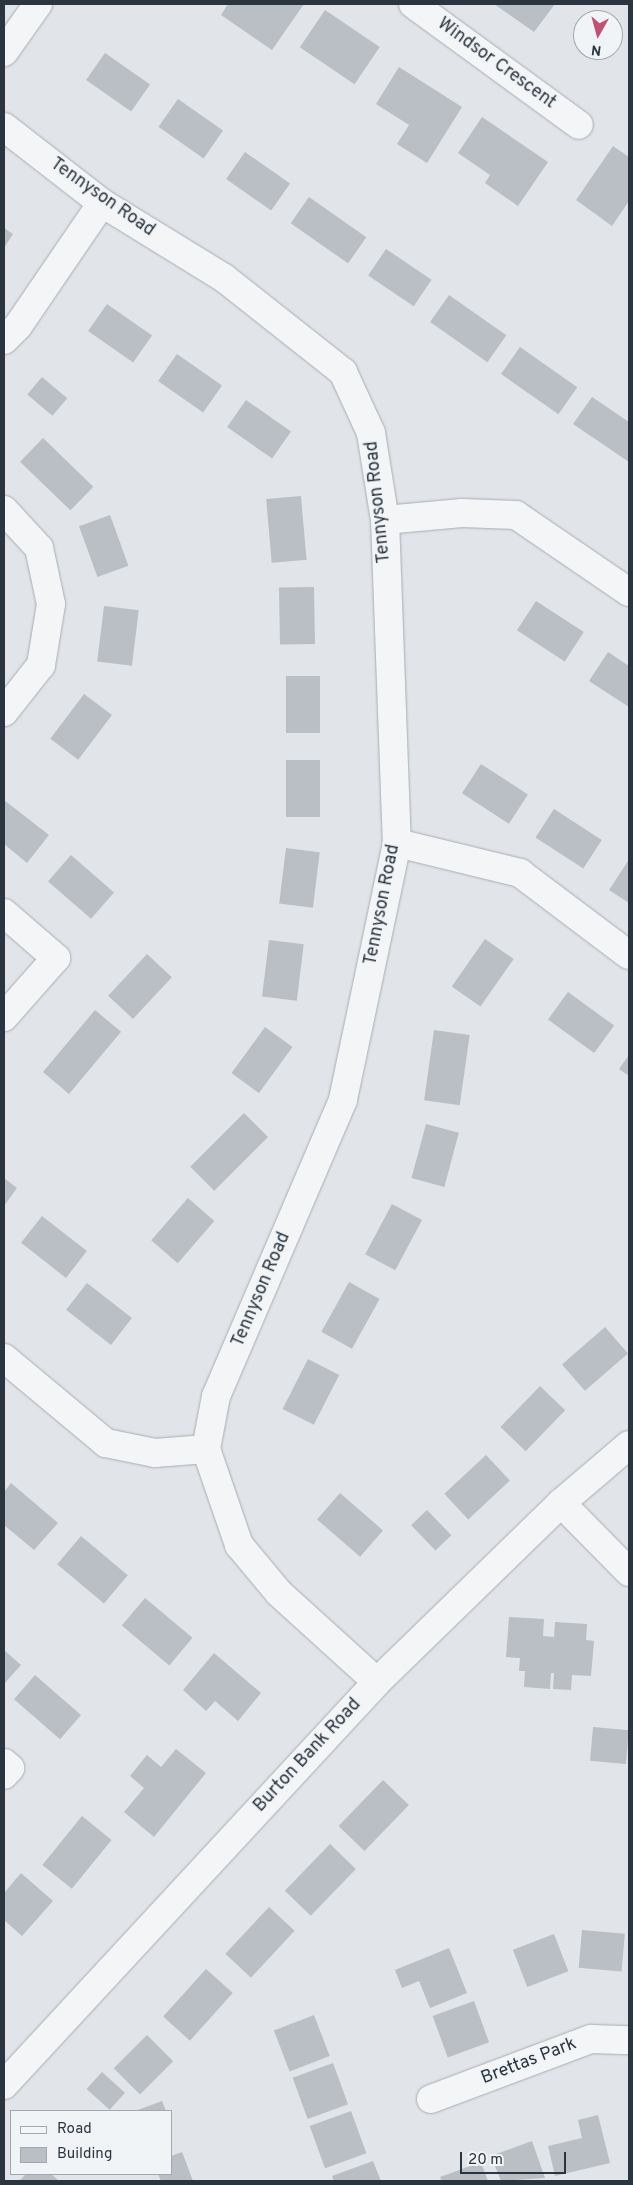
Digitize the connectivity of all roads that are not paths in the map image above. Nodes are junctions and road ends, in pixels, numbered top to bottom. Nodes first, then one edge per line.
1 (38, 4) edge
2 (412, 4) edge
3 (4, 52) edge
4 (579, 125) dead end
5 (4, 127) edge
6 (102, 203) junction
7 (4, 340) edge
8 (4, 510) edge
9 (385, 520) junction
10 (629, 592) edge
11 (4, 712) edge
12 (397, 843) junction
13 (4, 913) edge
14 (629, 955) edge
15 (4, 1017) edge
16 (4, 1358) edge
17 (629, 1445) edge
18 (206, 1449) junction
19 (561, 1503) junction
20 (629, 1572) edge
21 (377, 1682) junction
22 (4, 1762) edge
23 (4, 1775) edge
24 (629, 2040) edge
25 (4, 2085) edge
26 (431, 2099) dead end

1 - 3 street
2 - 4 street, Windsor Crescent
5 - 6 street, Tennyson Road
6 - 7 street
6 - 9 street, Tennyson Road
8 - 11 street
9 - 10 street
9 - 12 street, Tennyson Road
12 - 14 street
12 - 18 street, Tennyson Road
13 - 15 street
16 - 18 street
17 - 19 street, Burton Bank Road
18 - 21 street, Tennyson Road
19 - 20 street
19 - 21 street, Burton Bank Road
21 - 25 street, Burton Bank Road
22 - 23 street
24 - 26 street, Brettas Park

